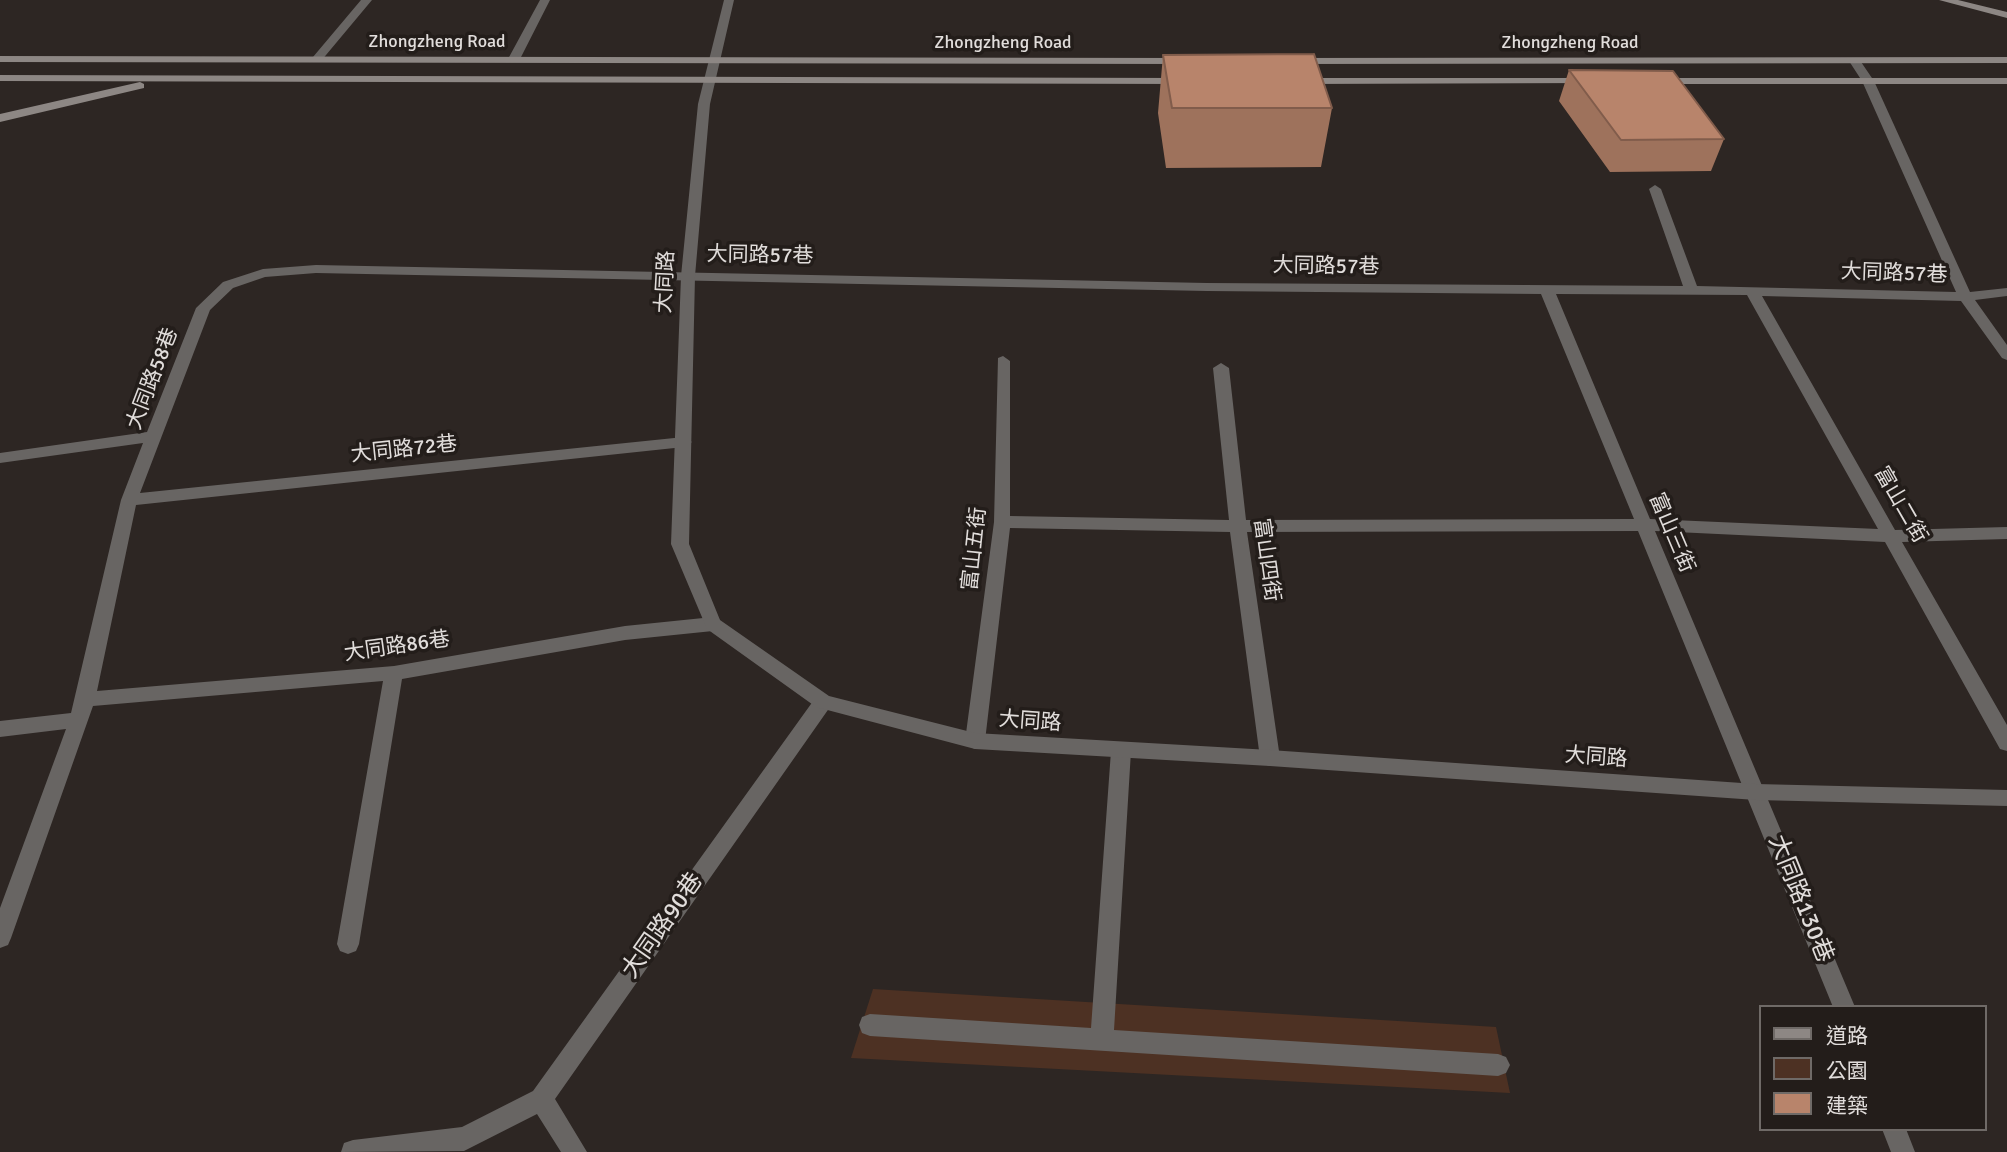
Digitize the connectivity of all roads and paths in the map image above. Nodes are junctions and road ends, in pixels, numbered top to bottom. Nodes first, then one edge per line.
1 (367, 0) edge
2 (545, 0) edge
3 (729, 0) edge
4 (1944, 0) edge
5 (1972, 7) junction
6 (2007, 15) edge
7 (2007, 23) edge
8 (0, 59) edge
9 (317, 59) junction
10 (514, 59) junction
11 (2007, 60) edge
12 (714, 61) junction
13 (1201, 61) edge
14 (1285, 61) edge
15 (1855, 61) junction
16 (0, 78) edge
17 (257, 79) junction
18 (710, 80) junction
19 (2007, 80) edge
20 (1198, 81) edge
21 (1282, 81) edge
22 (1603, 81) edge
23 (1645, 81) edge
24 (1868, 81) junction
25 (0, 118) edge
26 (1655, 189) dead end
27 (688, 276) junction
28 (1547, 290) junction
29 (1692, 291) junction
30 (1752, 291) junction
31 (2007, 292) edge
32 (1965, 297) junction
33 (2007, 355) edge
34 (1003, 361) dead end
35 (1221, 368) dead end
36 (154, 436) junction
37 (684, 442) junction
38 (0, 458) edge
39 (129, 500) junction
40 (1002, 522) junction
41 (1643, 525) junction
42 (1238, 526) junction
43 (2007, 533) edge
44 (1891, 536) junction
45 (713, 624) junction
46 (394, 673) junction
47 (86, 699) junction
48 (823, 702) junction
49 (78, 720) junction
50 (0, 729) edge
51 (975, 741) junction
52 (2007, 743) edge
53 (1121, 751) junction
54 (1270, 758) junction
55 (1756, 792) junction
56 (2007, 798) edge
57 (0, 938) edge
58 (348, 944) dead end
59 (1843, 1005) edge
60 (870, 1025) dead end
61 (1102, 1039) junction
62 (1499, 1065) dead end
63 (541, 1099) junction
64 (1895, 1131) edge
65 (463, 1146) edge
66 (353, 1152) edge
67 (575, 1152) edge
68 (1903, 1152) edge

1 - 9 street
2 - 10 street
3 - 12 street, 大同路
4 - 5 main road
5 - 6 main road
5 - 7 main road
8 - 9 main road, Zhongzheng Road
9 - 10 main road, Zhongzheng Road
10 - 12 main road, Zhongzheng Road
11 - 15 main road, Zhongzheng Road
12 - 13 main road, Zhongzheng Road
12 - 18 street, 大同路
14 - 15 main road, Zhongzheng Road
15 - 24 street
16 - 17 main road, Zhongzheng Road
17 - 18 main road, Zhongzheng Road
17 - 25 main road
18 - 20 main road, Zhongzheng Road
18 - 27 street, 大同路
19 - 24 main road, Zhongzheng Road
21 - 22 main road, Zhongzheng Road
23 - 24 main road, Zhongzheng Road
24 - 32 street
26 - 29 street
27 - 28 street, 大同路57巷
27 - 36 street, 大同路58巷
27 - 37 street, 大同路
28 - 29 street, 大同路57巷
28 - 41 street, 富山三街
29 - 30 street, 大同路57巷
30 - 32 street, 大同路57巷
30 - 44 street, 富山二街
31 - 32 street, 大同路57巷
32 - 33 street
34 - 40 street, 富山五街
35 - 42 street, 富山四街
36 - 38 street
36 - 39 street, 大同路58巷
37 - 39 street, 大同路72巷
37 - 45 street, 大同路
39 - 47 street, 大同路58巷
40 - 42 street
40 - 51 street, 富山五街
41 - 42 street
41 - 44 street
41 - 55 street, 富山三街
42 - 54 street, 富山四街
43 - 44 street
44 - 52 street, 富山二街
45 - 46 street, 大同路86巷
45 - 48 street, 大同路
46 - 47 street, 大同路86巷
46 - 58 street
47 - 49 street, 大同路58巷
48 - 51 street, 大同路
48 - 63 street, 大同路90巷
49 - 50 street
49 - 57 street, 大同路58巷
51 - 53 street, 大同路
53 - 54 street, 大同路
53 - 61 street
54 - 55 street, 大同路
55 - 56 street, 大同路
55 - 59 street, 大同路130巷
60 - 61 street
61 - 62 street
63 - 65 street
63 - 67 street
64 - 68 street
65 - 66 street

